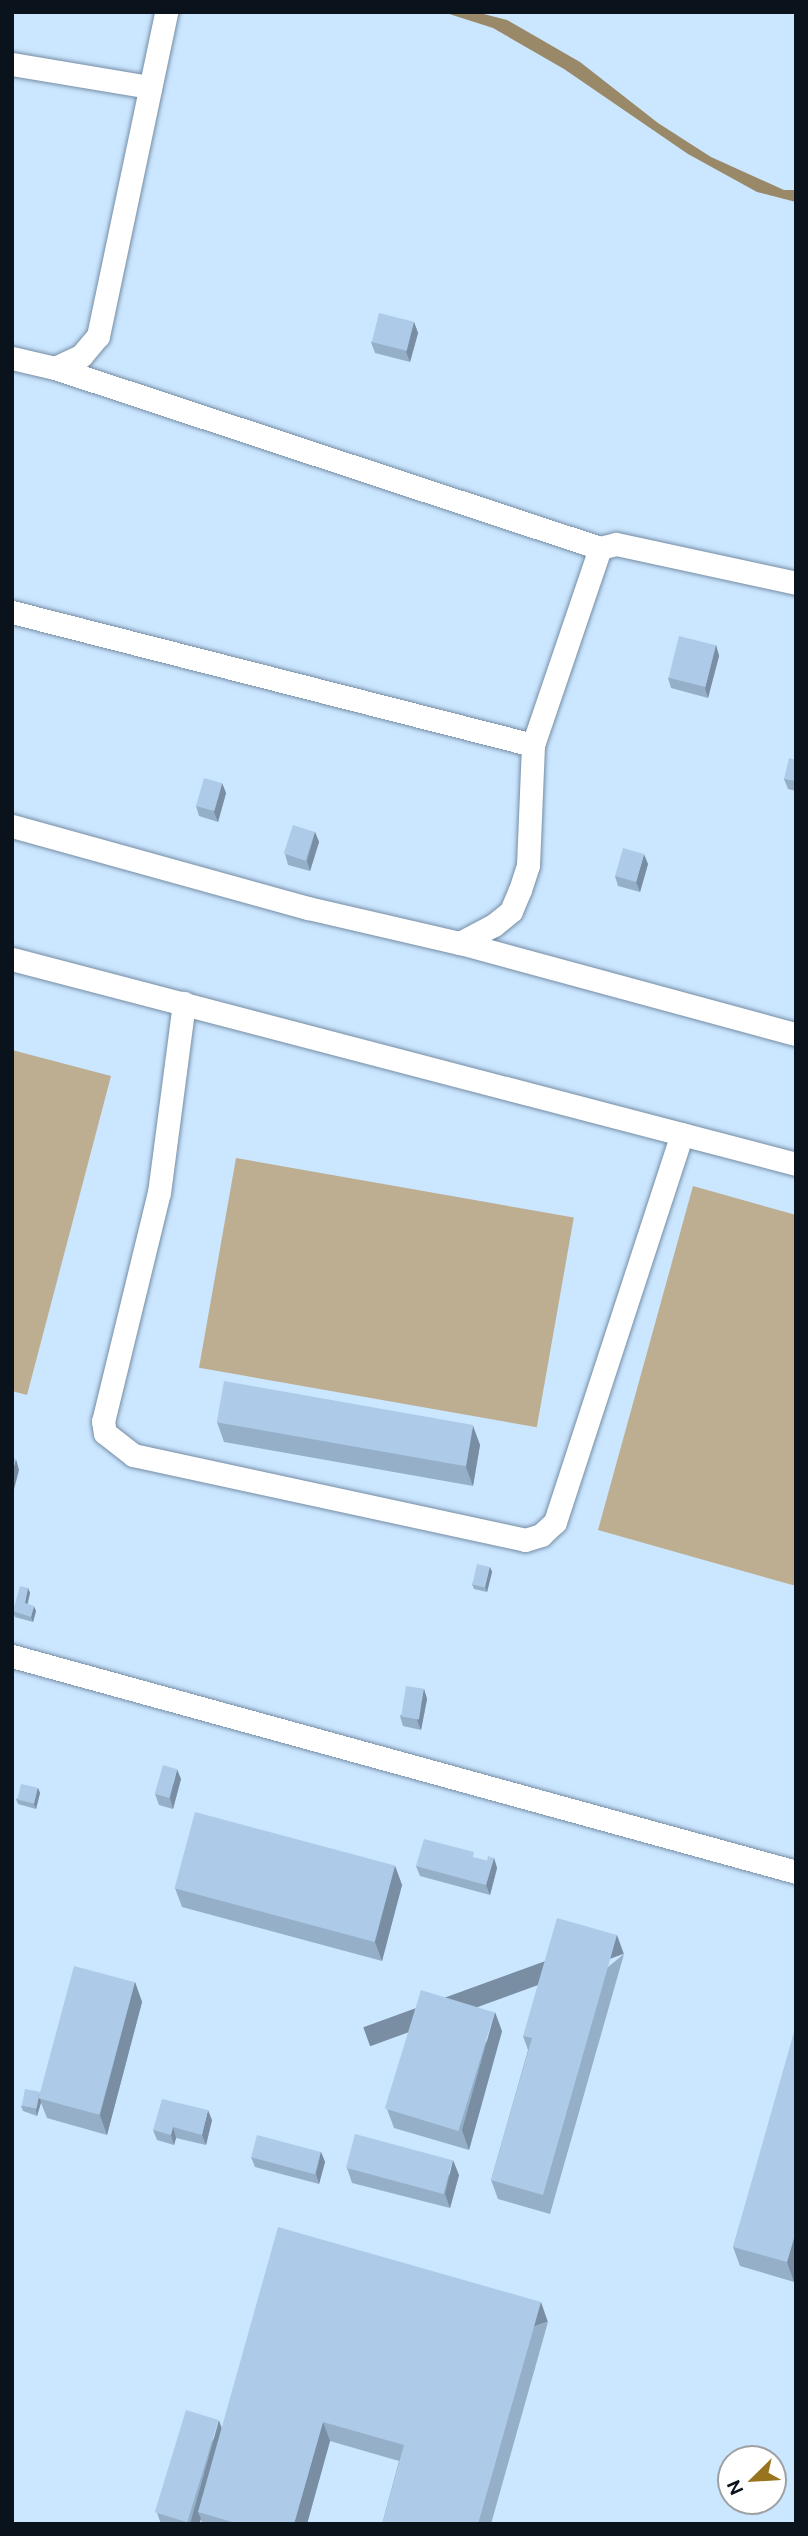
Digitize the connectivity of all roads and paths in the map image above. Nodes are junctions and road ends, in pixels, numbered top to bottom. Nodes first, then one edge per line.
1 (166, 12) edge
2 (12, 64) edge
3 (150, 87) junction
4 (12, 358) edge
5 (55, 368) junction
6 (600, 548) junction
7 (796, 583) edge
8 (12, 612) edge
9 (533, 745) junction
10 (12, 827) edge
11 (460, 943) junction
12 (12, 959) edge
13 (184, 1003) junction
14 (796, 1034) edge
15 (682, 1134) junction
16 (796, 1164) edge
17 (12, 1656) edge
18 (796, 1872) edge

1 - 3 street
2 - 3 street
3 - 5 street
4 - 5 street
5 - 6 street
6 - 7 street
6 - 9 street
8 - 9 street
9 - 11 street
10 - 11 street
11 - 14 street
12 - 13 street
13 - 15 street
13 - 15 street
15 - 16 street
17 - 18 street

